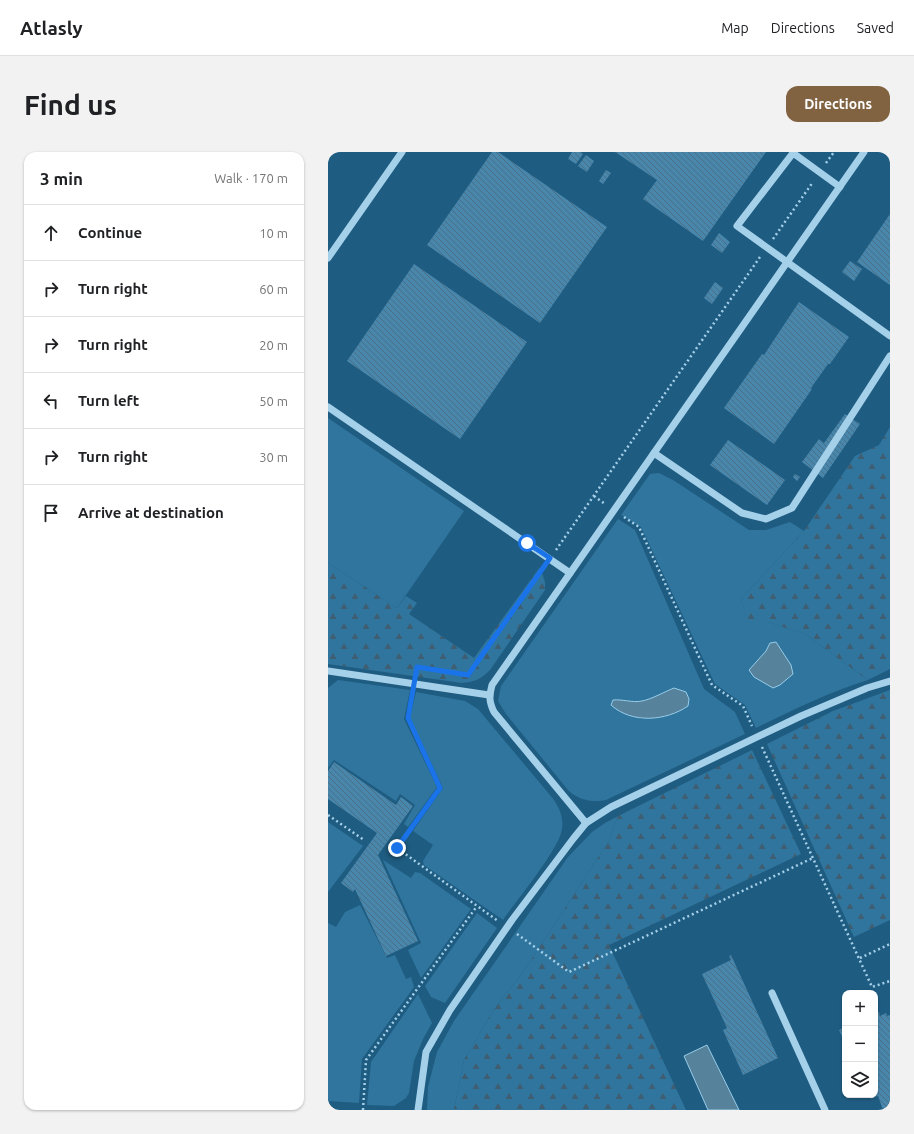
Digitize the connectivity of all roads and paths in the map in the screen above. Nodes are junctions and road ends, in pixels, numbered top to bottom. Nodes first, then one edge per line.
1 (402, 152) edge
2 (834, 152) edge
3 (864, 152) edge
4 (819, 172) junction
5 (840, 187) junction
6 (767, 248) junction
7 (328, 258) edge
8 (786, 263) junction
9 (890, 336) edge
10 (890, 356) edge
11 (328, 407) edge
12 (654, 453) junction
13 (550, 558) junction
14 (570, 573) junction
15 (328, 670) edge
16 (890, 681) edge
17 (414, 684) junction
18 (489, 695) junction
19 (328, 815) edge
20 (586, 823) junction
21 (364, 840) dead end
22 (814, 858) dead end
23 (477, 906) junction
24 (507, 927) junction
25 (890, 944) edge
26 (860, 958) dead end
27 (772, 993) dead end
28 (363, 1110) edge
29 (418, 1110) edge
30 (825, 1110) edge

1 - 7 lane
2 - 4 path
3 - 5 lane
4 - 5 lane
4 - 6 path
4 - 6 lane
5 - 8 lane
6 - 8 lane
6 - 13 path
8 - 9 lane
8 - 12 lane
10 - 12 lane
11 - 13 lane
12 - 14 lane
13 - 14 lane
13 - 17 path
14 - 18 lane
15 - 17 lane
16 - 20 lane
17 - 18 lane
17 - 23 path
18 - 20 lane
19 - 21 path
20 - 24 lane
22 - 24 path
23 - 24 path
23 - 28 path
24 - 29 lane
25 - 26 path
27 - 30 lane

